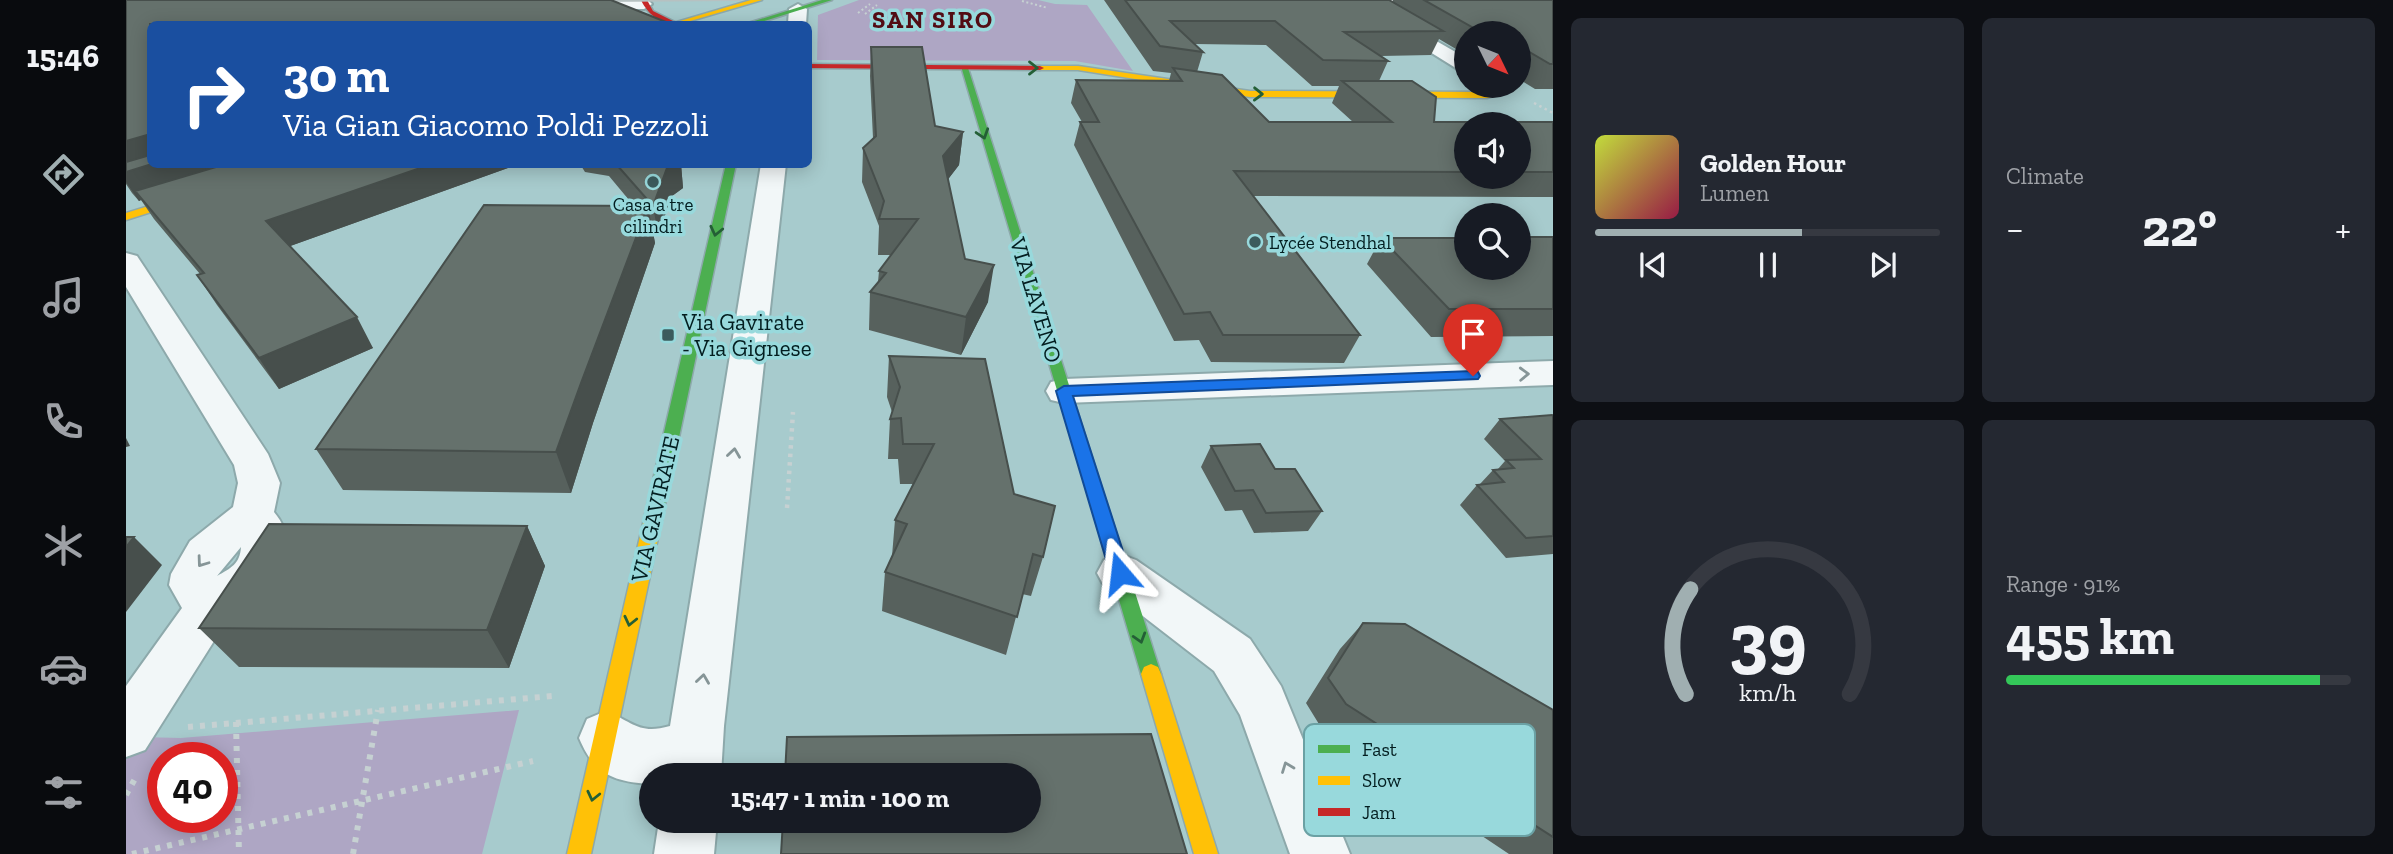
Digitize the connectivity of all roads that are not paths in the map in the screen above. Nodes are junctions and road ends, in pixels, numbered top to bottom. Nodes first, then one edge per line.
1 (758, 0) edge
2 (828, 0) edge
3 (1348, 0) edge
4 (1360, 0) edge
5 (1553, 0) edge
6 (644, 2) edge
7 (554, 4) edge
8 (798, 17) edge
9 (669, 21) edge
10 (685, 21) edge
11 (770, 21) edge
12 (1454, 59) edge
13 (812, 66) edge
14 (964, 68) junction
15 (1454, 95) edge
16 (284, 168) edge
17 (730, 168) edge
18 (773, 168) edge
19 (126, 217) edge
20 (126, 261) edge
21 (1553, 373) edge
22 (1064, 391) junction
23 (1120, 573) junction
24 (126, 731) edge
25 (606, 738) junction
26 (695, 761) edge
27 (1304, 813) edge
28 (687, 833) edge
29 (1313, 836) edge
30 (579, 854) edge
31 (684, 854) edge
32 (1206, 854) edge
33 (1320, 854) edge

1 - 10 street
2 - 8 street
3 - 4 street
4 - 5 street
4 - 12 street
6 - 7 street
6 - 9 street
8 - 11 street
13 - 14 street
14 -> 15 street
14 -> 22 street, VIA LAVENO
16 - 19 street
17 -> 25 street, VIA GAVIRATE
26 -> 18 street
20 - 24 street
22 -> 21 street
22 - 23 street, VIA LAVENO
27 -> 23 street
23 -> 32 street, VIA LAVENO
25 - 26 street
25 -> 30 street, VIA GAVIRATE
28 - 31 street
33 -> 29 street

